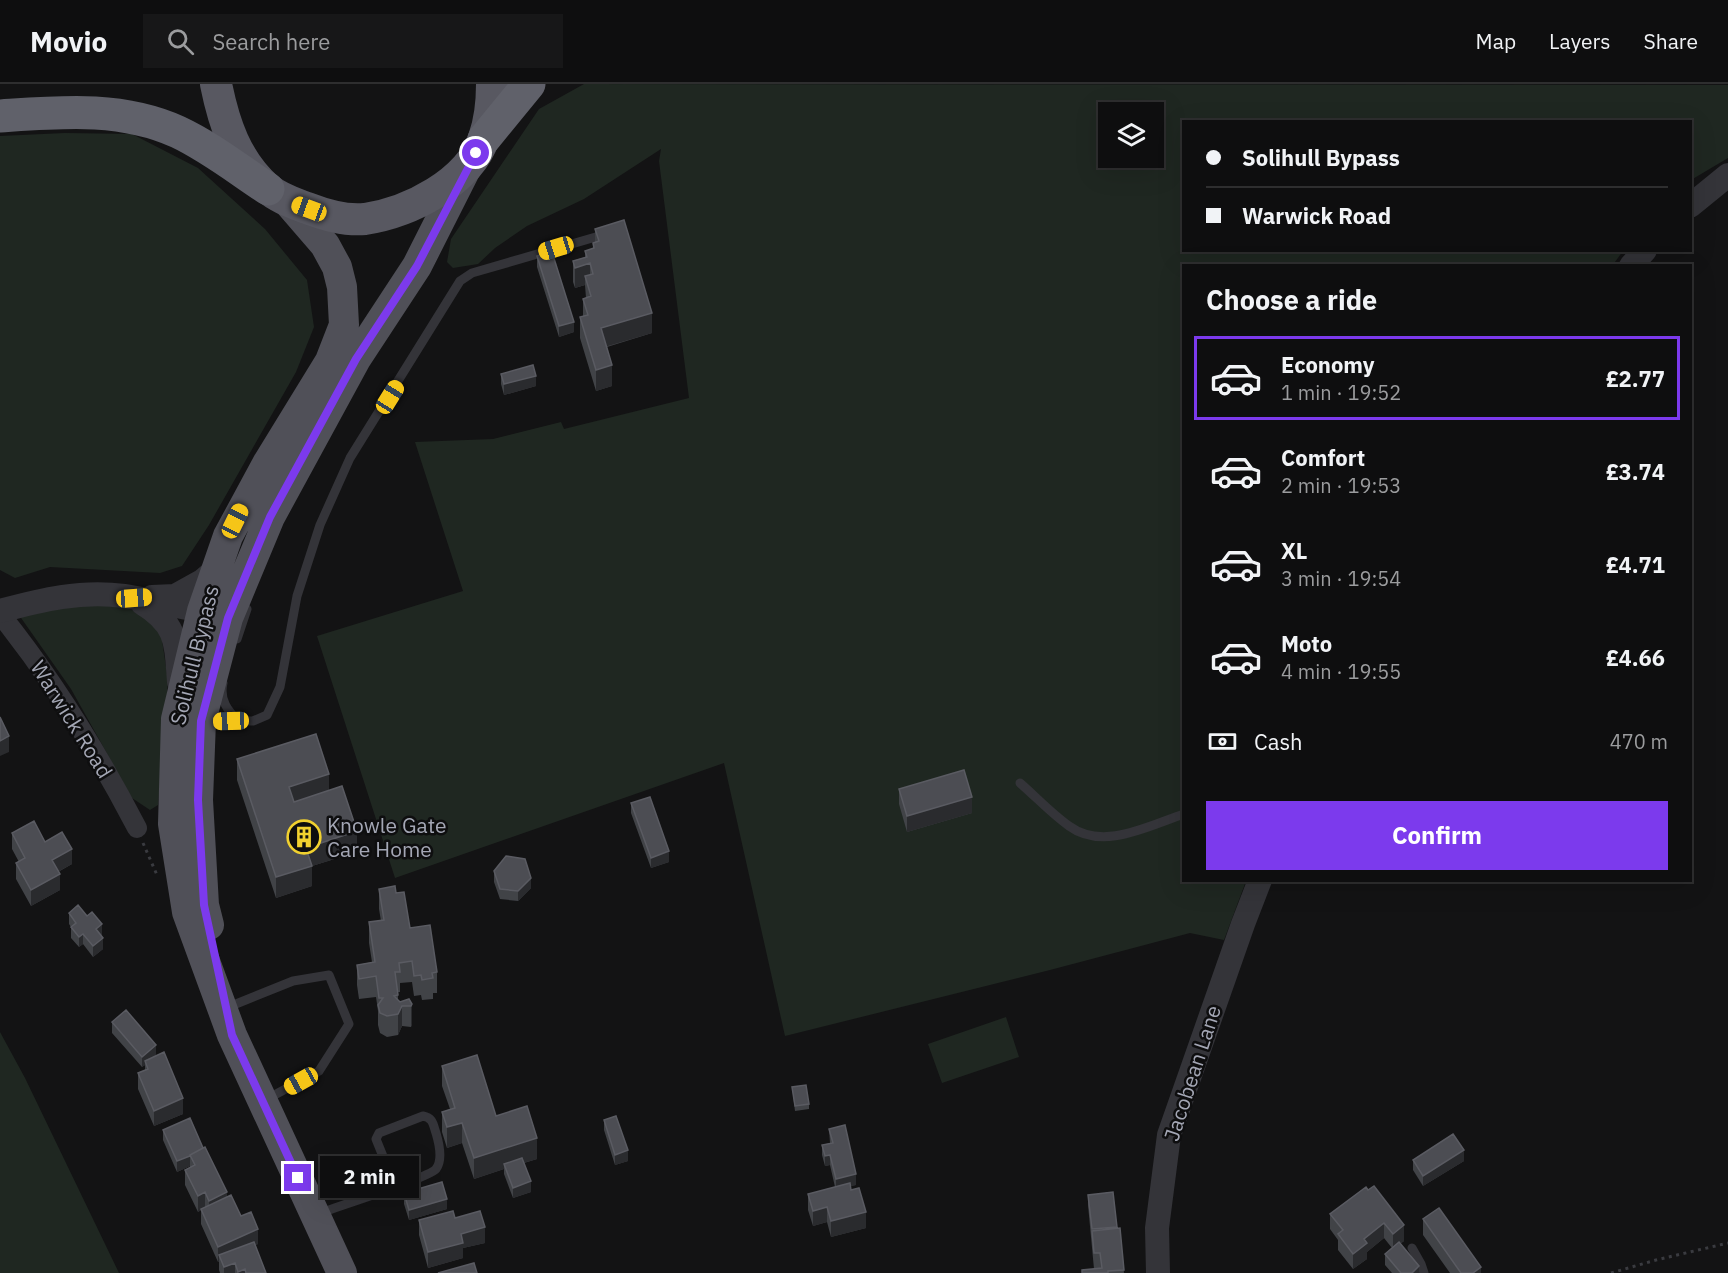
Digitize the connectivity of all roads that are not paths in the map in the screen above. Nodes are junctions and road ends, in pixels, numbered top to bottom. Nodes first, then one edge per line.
1 (216, 84) edge
2 (492, 84) edge
3 (529, 84) edge
4 (0, 116) edge
5 (484, 139) junction
6 (467, 167) junction
7 (1728, 175) edge
8 (278, 195) junction
9 (1692, 204) edge
10 (606, 234) edge
11 (1643, 252) edge
12 (1633, 264) edge
13 (303, 456) junction
14 (216, 569) junction
15 (254, 576) junction
16 (134, 598) junction
17 (202, 611) junction
18 (0, 613) edge
19 (232, 654) dead end
20 (225, 676) dead end
21 (187, 710) junction
22 (239, 722) junction
23 (185, 754) dead end
24 (1020, 783) dead end
25 (1182, 815) edge
26 (173, 824) junction
27 (137, 828) dead end
28 (1259, 882) edge
29 (229, 1021) junction
30 (263, 1102) junction
31 (395, 1186) junction
32 (315, 1215) junction
33 (1412, 1248) dead end
34 (342, 1273) edge
35 (1158, 1273) edge
36 (1424, 1273) edge

1 - 8 highway
2 - 5 highway
3 - 5 highway
4 - 8 highway
5 - 6 highway
6 - 8 highway
6 - 13 main road
7 - 9 street
8 - 14 main road, Solihull Bypass
10 - 22 lane
11 - 12 street
13 - 15 main road, Solihull Bypass
13 - 17 main road
14 - 16 street
14 - 17 main road, Solihull Bypass
15 - 19 lane
15 - 21 main road, Solihull Bypass
16 - 17 street
16 - 18 street
16 - 21 street
17 - 21 main road, Solihull Bypass
18 - 27 street, Warwick Road
20 - 22 lane
21 - 22 lane
21 - 26 main road, Solihull Bypass
21 - 29 main road, Solihull Bypass
23 - 26 lane
24 - 25 lane
26 - 29 main road, Solihull Bypass
28 - 35 street, Jacobean Lane
29 - 30 main road
29 - 30 lane
30 - 32 main road
31 - 31 lane
31 - 32 lane
32 - 34 main road
33 - 36 lane

